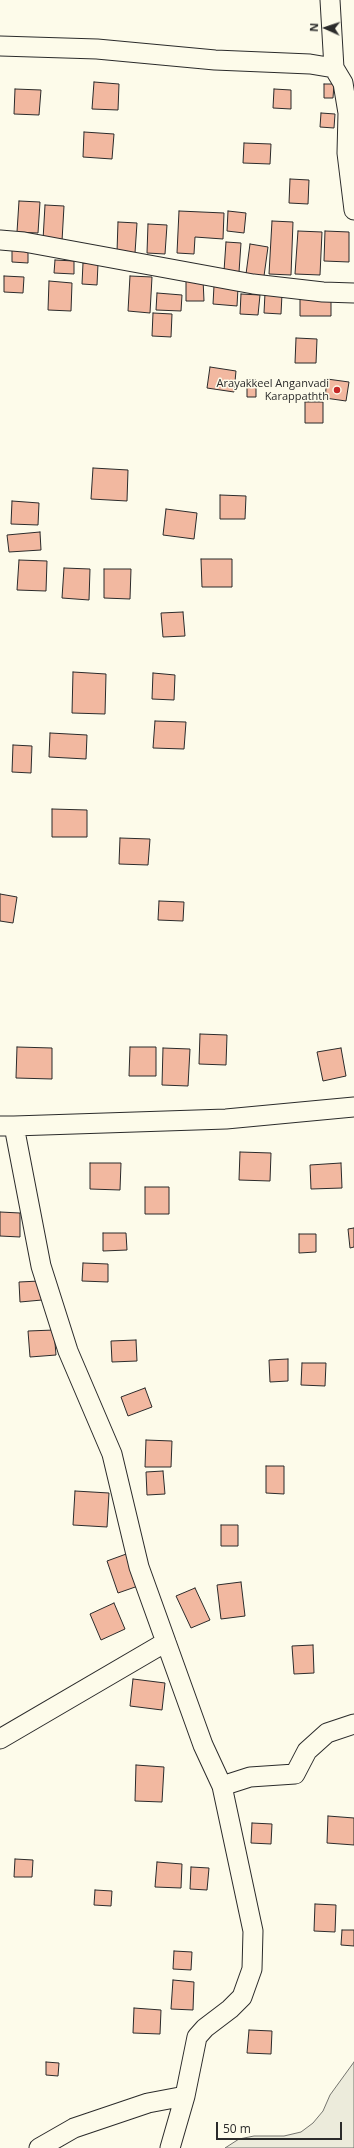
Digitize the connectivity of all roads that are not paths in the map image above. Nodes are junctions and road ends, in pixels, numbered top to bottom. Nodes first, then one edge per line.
1 (330, 0) edge
2 (0, 46) edge
3 (334, 68) junction
4 (354, 210) edge
5 (0, 240) edge
6 (354, 293) edge
7 (354, 1107) edge
8 (7, 1126) edge
9 (166, 1642) junction
10 (354, 1724) edge
11 (0, 1739) edge
12 (222, 1786) junction
13 (185, 2096) junction
14 (40, 2148) edge
15 (170, 2148) edge

1 - 3 street
2 - 3 street
3 - 4 street
5 - 6 street
7 - 8 street
8 - 9 street
9 - 11 street
9 - 12 street
10 - 12 street
12 - 13 street
13 - 14 street
13 - 15 street

